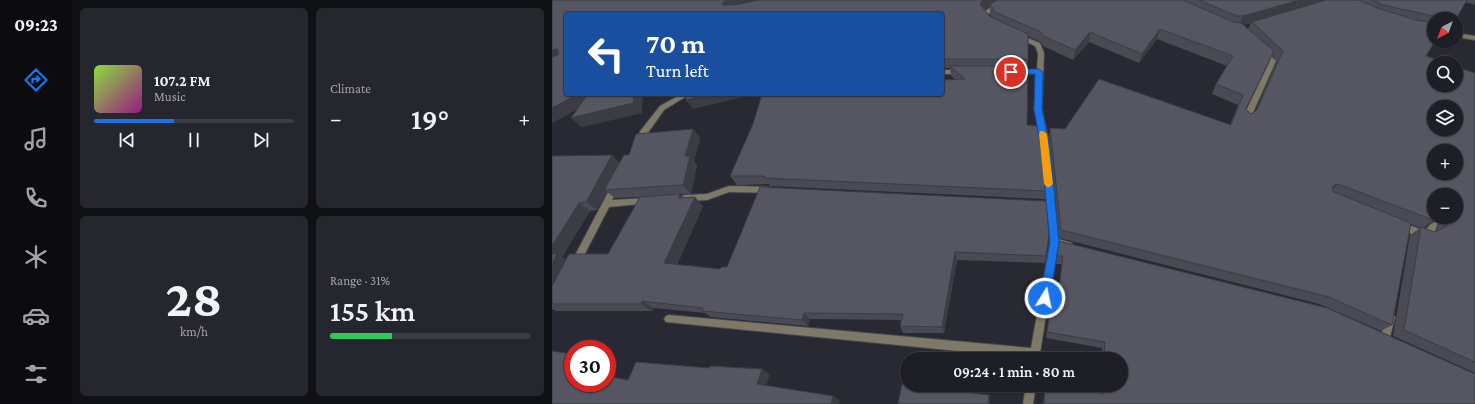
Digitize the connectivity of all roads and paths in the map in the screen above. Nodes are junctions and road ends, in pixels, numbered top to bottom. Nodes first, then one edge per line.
1 (1008, 0) edge
2 (999, 27) edge
3 (1012, 33) edge
4 (1463, 36) edge
5 (1475, 38) edge
6 (1256, 45) edge
7 (944, 72) edge
8 (964, 72) edge
9 (1009, 72) edge
10 (1039, 72) junction
11 (682, 96) dead end
12 (1246, 119) edge
13 (634, 152) edge
14 (620, 178) edge
15 (777, 190) edge
16 (676, 199) edge
17 (653, 200) edge
18 (607, 204) junction
19 (1392, 223) edge
20 (1434, 224) edge
21 (1054, 242) junction
22 (1077, 248) edge
23 (570, 272) edge
24 (1392, 307) edge
25 (669, 319) dead end
26 (1386, 338) edge
27 (995, 352) edge
28 (1036, 352) edge
29 (1030, 392) edge
30 (1028, 404) edge

1 - 2 street
3 - 10 street
4 - 5 street
6 - 12 street
7 - 8 street
9 - 10 street
10 - 21 street
11 - 13 street
14 - 18 street
15 - 16 street
17 - 18 street
18 - 23 street
19 - 20 street
21 - 22 street
21 - 28 street
24 - 26 street
25 - 27 street
29 - 30 street

